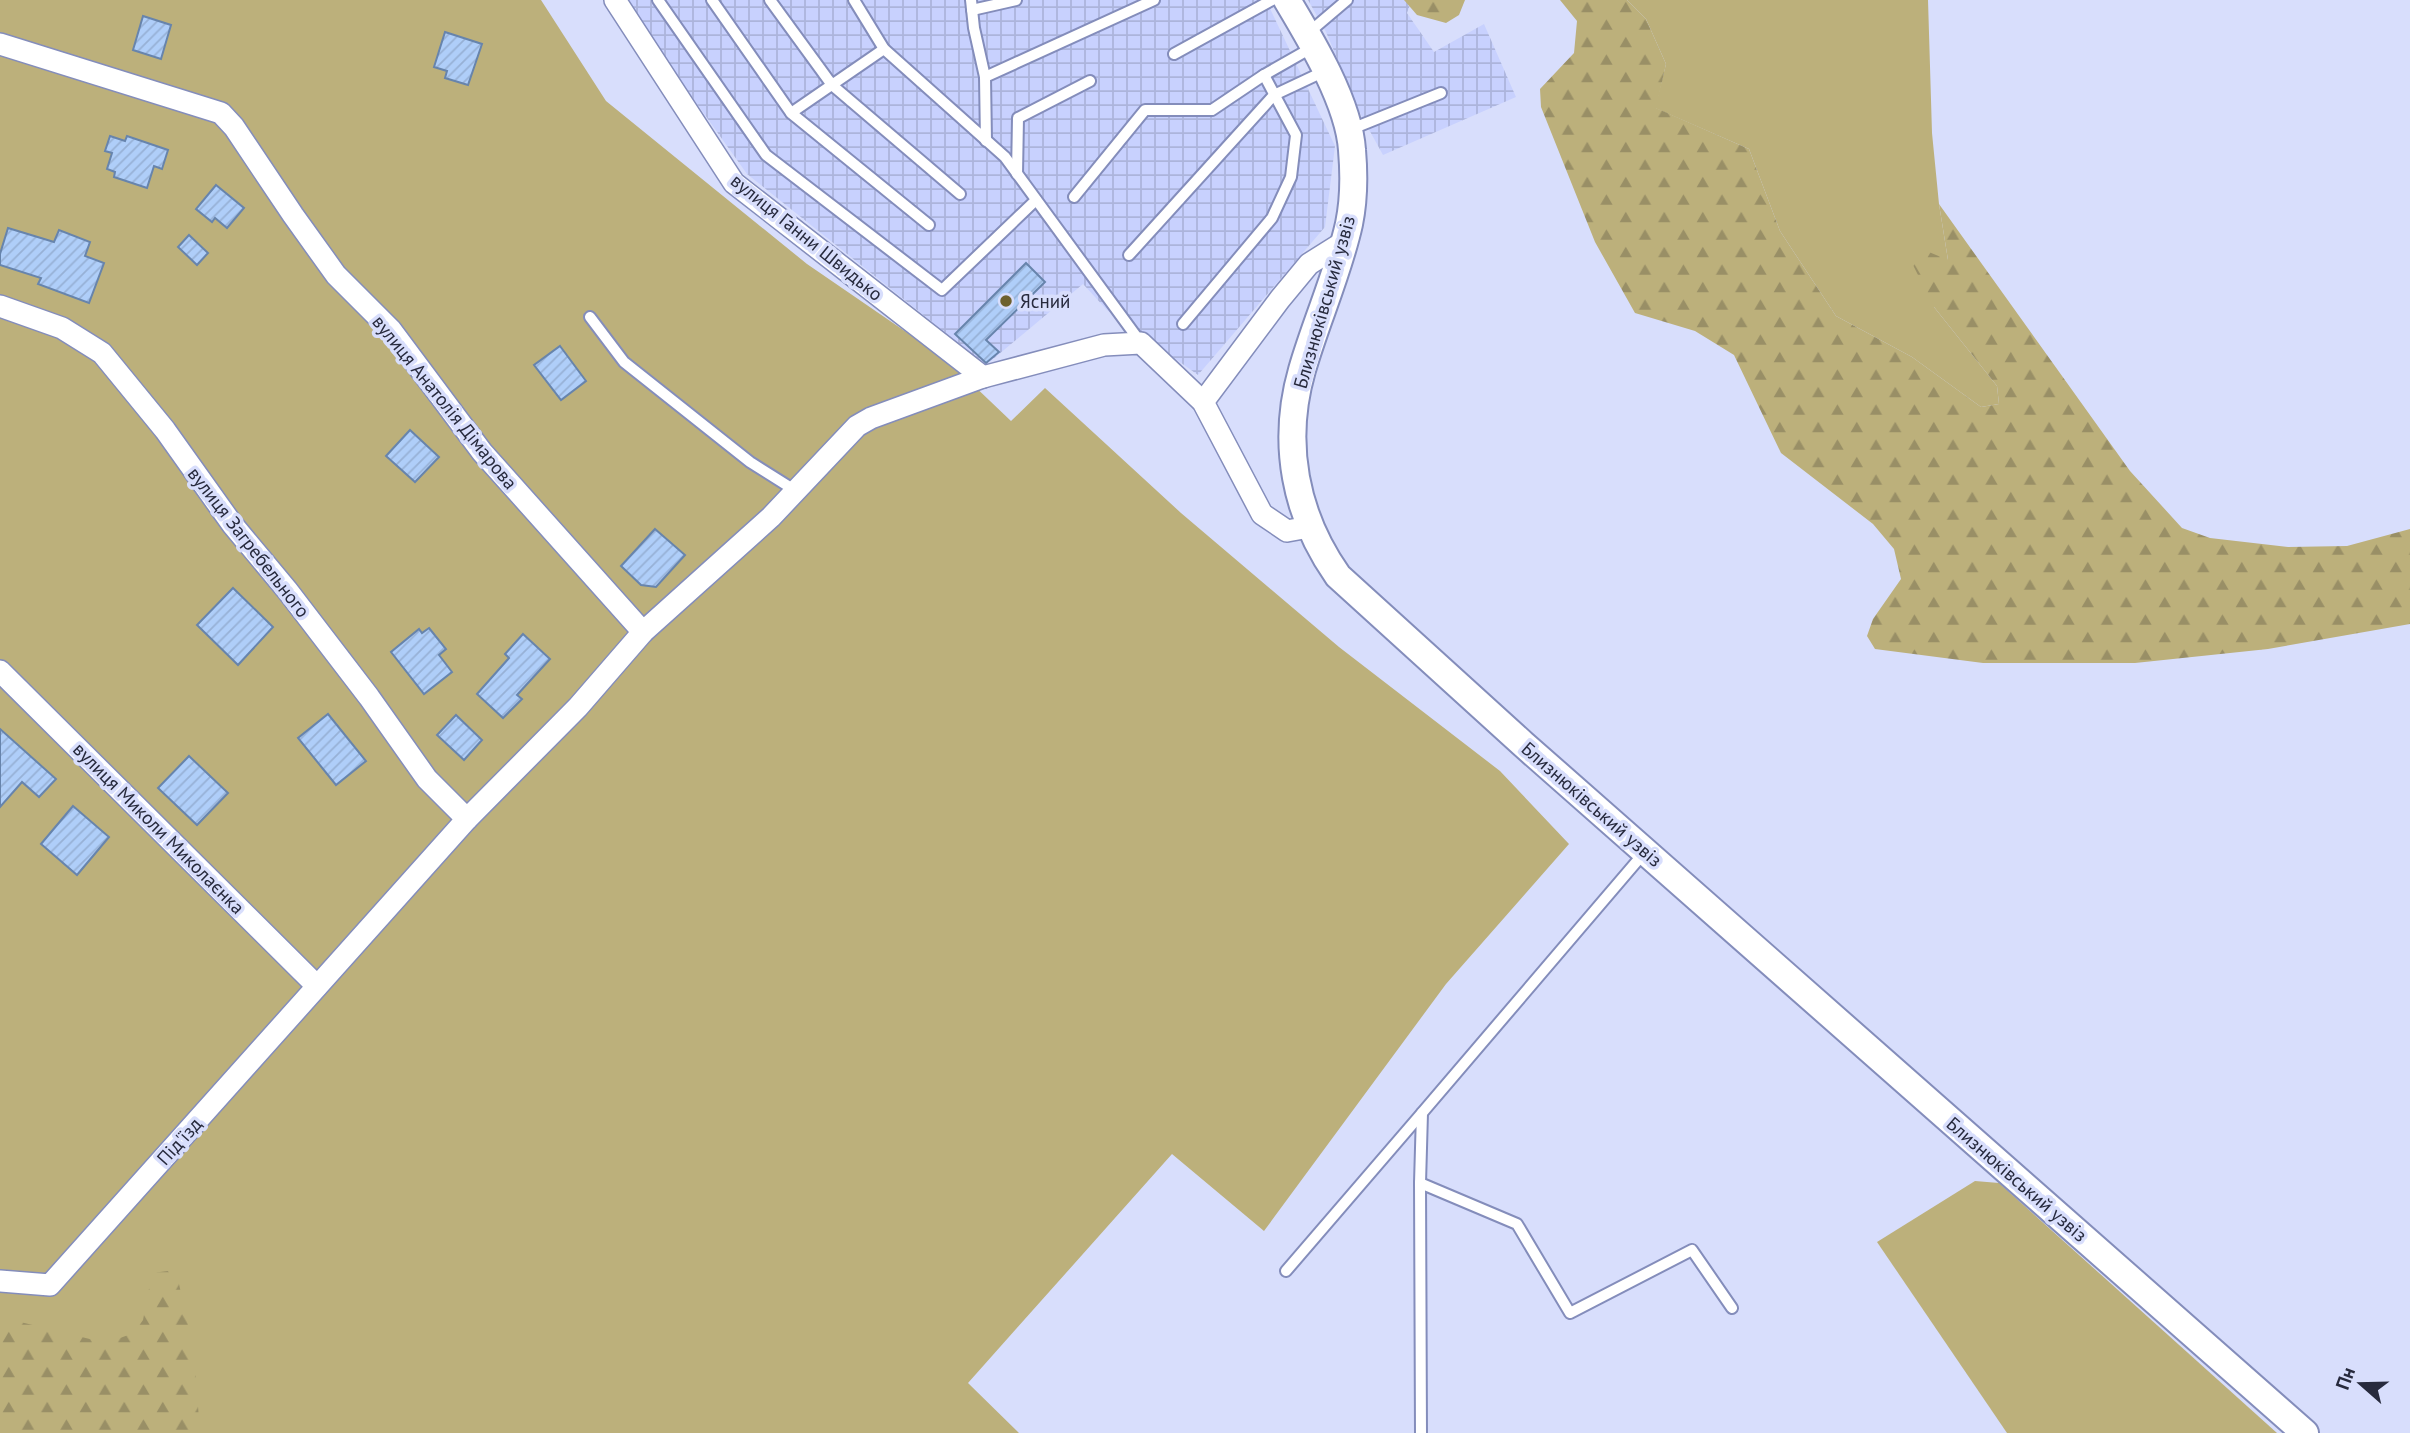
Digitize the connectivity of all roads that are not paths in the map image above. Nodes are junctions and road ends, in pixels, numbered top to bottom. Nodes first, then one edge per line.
1 (615, 0) edge
2 (657, 0) edge
3 (712, 0) edge
4 (770, 0) edge
5 (854, 0) edge
6 (1016, 0) edge
7 (1154, 0) edge
8 (1272, 0) edge
9 (1287, 0) edge
10 (1347, 0) edge
11 (972, 5) edge
12 (1310, 41) junction
13 (0, 44) edge
14 (884, 49) junction
15 (1174, 54) dead end
16 (1325, 71) junction
17 (1264, 75) junction
18 (985, 77) junction
19 (1090, 81) dead end
20 (832, 85) junction
21 (1441, 93) dead end
22 (1274, 94) junction
23 (791, 113) junction
24 (1349, 130) junction
25 (986, 141) junction
26 (1017, 174) junction
27 (960, 194) dead end
28 (1074, 197) dead end
29 (1036, 200) junction
30 (929, 226) dead end
31 (1344, 242) junction
32 (1129, 255) dead end
33 (0, 306) edge
34 (590, 317) dead end
35 (1183, 324) dead end
36 (1141, 343) junction
37 (983, 377) junction
38 (1203, 401) junction
39 (796, 491) junction
40 (1309, 527) junction
41 (643, 632) junction
42 (0, 671) edge
43 (467, 820) junction
44 (1646, 851) junction
45 (317, 986) junction
46 (1422, 1113) junction
47 (1420, 1183) junction
48 (1286, 1271) dead end
49 (0, 1281) edge
50 (1732, 1308) dead end
51 (1421, 1433) edge
52 (2305, 1433) edge

1 - 37 street, вулиця Ганни Швидько
2 - 29 lane
3 - 23 lane
4 - 20 lane
5 - 14 lane
6 - 11 lane
7 - 18 lane
8 - 15 lane
9 - 12 street, Близнюківський узвіз
10 - 12 lane
11 - 18 lane
12 - 16 street, Близнюківський узвіз
12 - 17 lane
13 - 41 street, вулиця Анатолія Дімарова
14 - 20 lane
14 - 25 lane
16 - 22 lane
16 - 24 street, Близнюківський узвіз
17 - 22 lane
17 - 28 lane
18 - 25 lane
19 - 26 lane
20 - 23 lane
20 - 27 lane
21 - 24 lane
22 - 32 lane
22 - 35 lane
23 - 30 lane
24 - 31 street, Близнюківський узвіз
25 - 26 lane
26 - 29 lane
29 - 36 lane
31 - 38 street
31 - 40 street, Близнюківський узвіз
33 - 43 street, вулиця Загребельного
34 - 39 lane
36 - 37 street, Під'їзд
36 - 38 street
37 - 39 street, Під'їзд
38 - 40 street
39 - 41 street, Під'їзд
40 - 44 street, Близнюківський узвіз
41 - 43 street, Під'їзд
42 - 45 street, вулиця Миколи Миколаєнка
43 - 45 street, Під'їзд
44 - 46 lane
44 - 52 street, Близнюківський узвіз
45 - 49 street, Під'їзд
46 - 47 lane
46 - 48 lane
47 - 50 lane
47 - 51 lane

